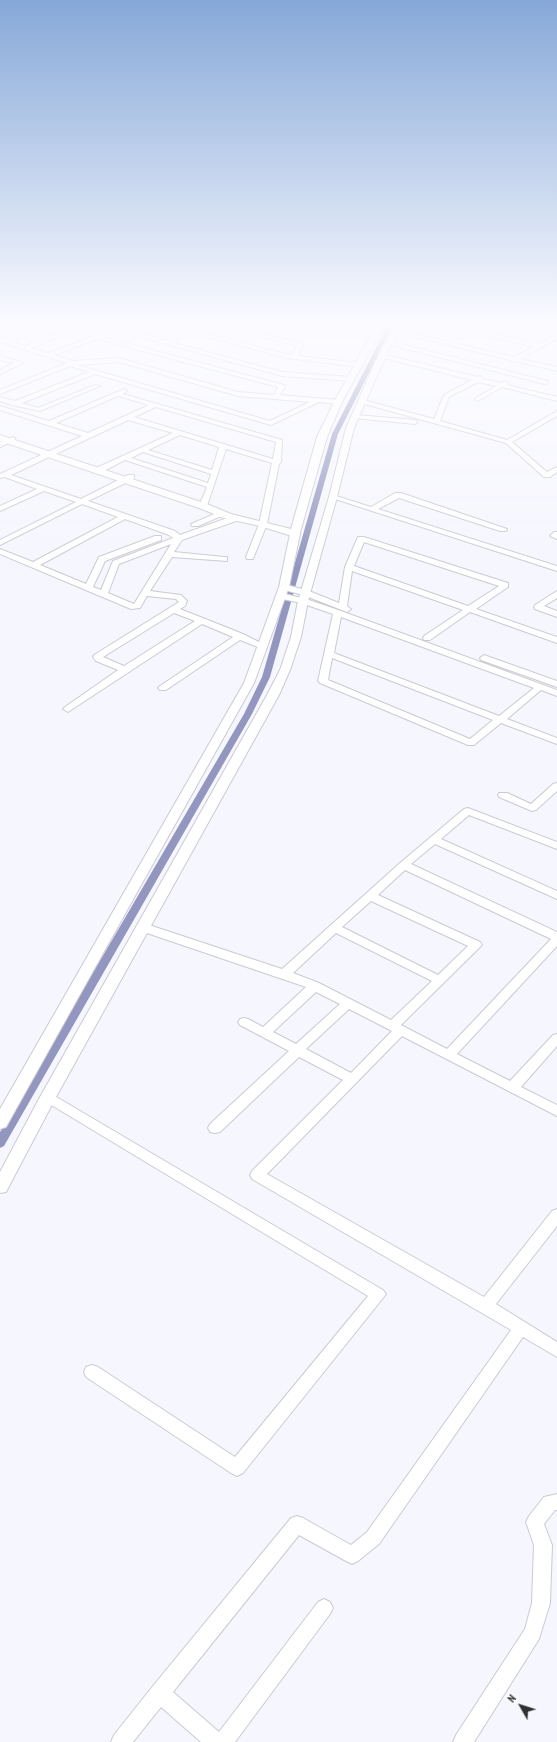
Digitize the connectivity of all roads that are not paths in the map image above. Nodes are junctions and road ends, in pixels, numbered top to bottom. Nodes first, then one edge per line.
1 (19, 405) edge
2 (50, 405) edge
3 (92, 405) edge
4 (155, 405) edge
5 (156, 405) edge
6 (210, 405) edge
7 (309, 405) edge
8 (336, 405) edge
9 (361, 405) edge
10 (374, 405) edge
11 (442, 405) edge
12 (0, 408) edge
13 (557, 413) edge
14 (356, 417) junction
15 (129, 418) junction
16 (52, 423) junction
17 (435, 423) junction
18 (179, 433) junction
19 (0, 434) edge
20 (89, 436) junction
21 (5, 441) edge
22 (508, 442) junction
23 (223, 447) junction
24 (142, 450) junction
25 (52, 454) junction
26 (125, 458) junction
27 (277, 462) junction
28 (100, 469) junction
29 (557, 469) edge
30 (215, 473) junction
31 (2, 476) edge
32 (129, 479) junction
33 (211, 486) junction
34 (44, 488) junction
35 (333, 497) junction
36 (83, 502) junction
37 (204, 504) junction
38 (373, 509) junction
39 (0, 510) edge
40 (222, 514) junction
41 (124, 517) junction
42 (236, 518) junction
43 (263, 524) junction
44 (503, 529) dead end
45 (295, 534) junction
46 (176, 536) junction
47 (0, 543) edge
48 (0, 551) edge
49 (169, 554) junction
50 (250, 557) dead end
51 (224, 559) dead end
52 (34, 565) junction
53 (349, 567) junction
54 (557, 569) edge
55 (88, 589) junction
56 (285, 592) junction
57 (144, 593) junction
58 (557, 594) edge
59 (103, 595) junction
60 (302, 596) junction
61 (174, 609) junction
62 (469, 609) junction
63 (340, 610) junction
64 (557, 614) edge
65 (201, 621) junction
66 (240, 636) junction
67 (427, 638) junction
68 (557, 640) edge
69 (263, 646) junction
70 (329, 654) junction
71 (125, 670) junction
72 (554, 680) edge
73 (540, 686) junction
74 (163, 688) dead end
75 (557, 693) edge
76 (68, 709) dead end
77 (500, 719) junction
78 (557, 741) edge
79 (557, 786) edge
80 (503, 795) dead end
81 (435, 840) junction
82 (557, 846) edge
83 (404, 865) junction
84 (557, 895) edge
85 (370, 896) junction
86 (142, 927) junction
87 (334, 928) junction
88 (557, 938) edge
89 (284, 974) junction
90 (439, 980) junction
91 (316, 986) junction
92 (348, 1003) junction
93 (244, 1022) dead end
94 (397, 1028) junction
95 (264, 1033) junction
96 (557, 1038) edge
97 (298, 1050) junction
98 (449, 1055) junction
99 (352, 1079) junction
100 (512, 1088) junction
101 (48, 1097) junction
102 (557, 1111) edge
103 (0, 1123) edge
104 (215, 1128) dead end
105 (0, 1187) edge
106 (557, 1215) edge
107 (486, 1306) junction
108 (521, 1328) junction
109 (557, 1350) edge
110 (92, 1372) dead end
111 (557, 1502) edge
112 (324, 1608) dead end
113 (160, 1693) junction
114 (121, 1742) edge
115 (216, 1742) edge
116 (223, 1742) edge
117 (463, 1742) edge

1 - 2 street
3 - 16 street
4 - 15 street
5 - 27 street
6 - 7 street
8 - 45 main road
9 - 14 street
10 - 17 street
11 - 17 street
12 - 16 street
13 - 22 street
14 - 17 street
14 - 35 street
15 - 18 street
15 - 20 street
16 - 20 street
17 - 22 street
18 - 23 street
18 - 24 street
19 - 21 main road
20 - 25 street
21 - 25 main road
22 - 29 street
23 - 27 street
23 - 30 street
24 - 26 street
24 - 30 street
25 - 28 main road
25 - 31 street
26 - 28 street
26 - 33 street
27 - 43 street
28 - 32 main road
30 - 33 street
31 - 34 street
32 - 36 street
32 - 37 main road
33 - 37 street
34 - 36 street
34 - 39 street
35 - 38 street
35 - 60 street
36 - 41 street
36 - 47 street
37 - 40 main road
37 - 43 main road
38 - 44 street
38 - 54 street
40 - 42 main road
40 - 46 street
41 - 46 street
41 - 52 street
42 - 43 main road
42 - 46 street
43 - 45 main road
43 - 50 street
45 - 56 street
46 - 49 street
46 - 55 street
46 - 59 street
48 - 52 street
49 - 51 street
49 - 57 street
52 - 55 street
53 - 62 street
53 - 62 street
53 - 63 street
55 - 59 street
56 - 60 street
56 - 69 street
57 - 59 street
57 - 61 street
58 - 64 street
60 - 63 street
60 - 86 street
61 - 65 street
61 - 71 street
62 - 67 street
62 - 68 street
63 - 67 street
63 - 70 street
63 - 73 street
65 - 66 street
65 - 71 street
66 - 69 street
66 - 74 street
67 - 72 street
69 - 103 street
70 - 77 street
70 - 77 street
71 - 76 street
73 - 75 street
73 - 77 street
77 - 78 street
79 - 80 street
81 - 82 street
81 - 83 street
81 - 84 street
83 - 85 street
83 - 88 street
85 - 87 street
85 - 90 street
86 - 89 street
86 - 101 street
87 - 89 street
87 - 90 street
88 - 98 street
89 - 91 street
90 - 94 street
91 - 92 street
91 - 95 street
92 - 94 street
92 - 97 street
93 - 95 street
94 - 98 street
94 - 99 street
95 - 97 street
96 - 100 street
97 - 99 street
97 - 104 street
98 - 100 street
99 - 107 street
100 - 102 street
101 - 105 street
101 - 110 street
106 - 107 street
107 - 108 street
108 - 109 street
108 - 113 street
111 - 117 street
112 - 116 street
113 - 114 street
113 - 115 street

